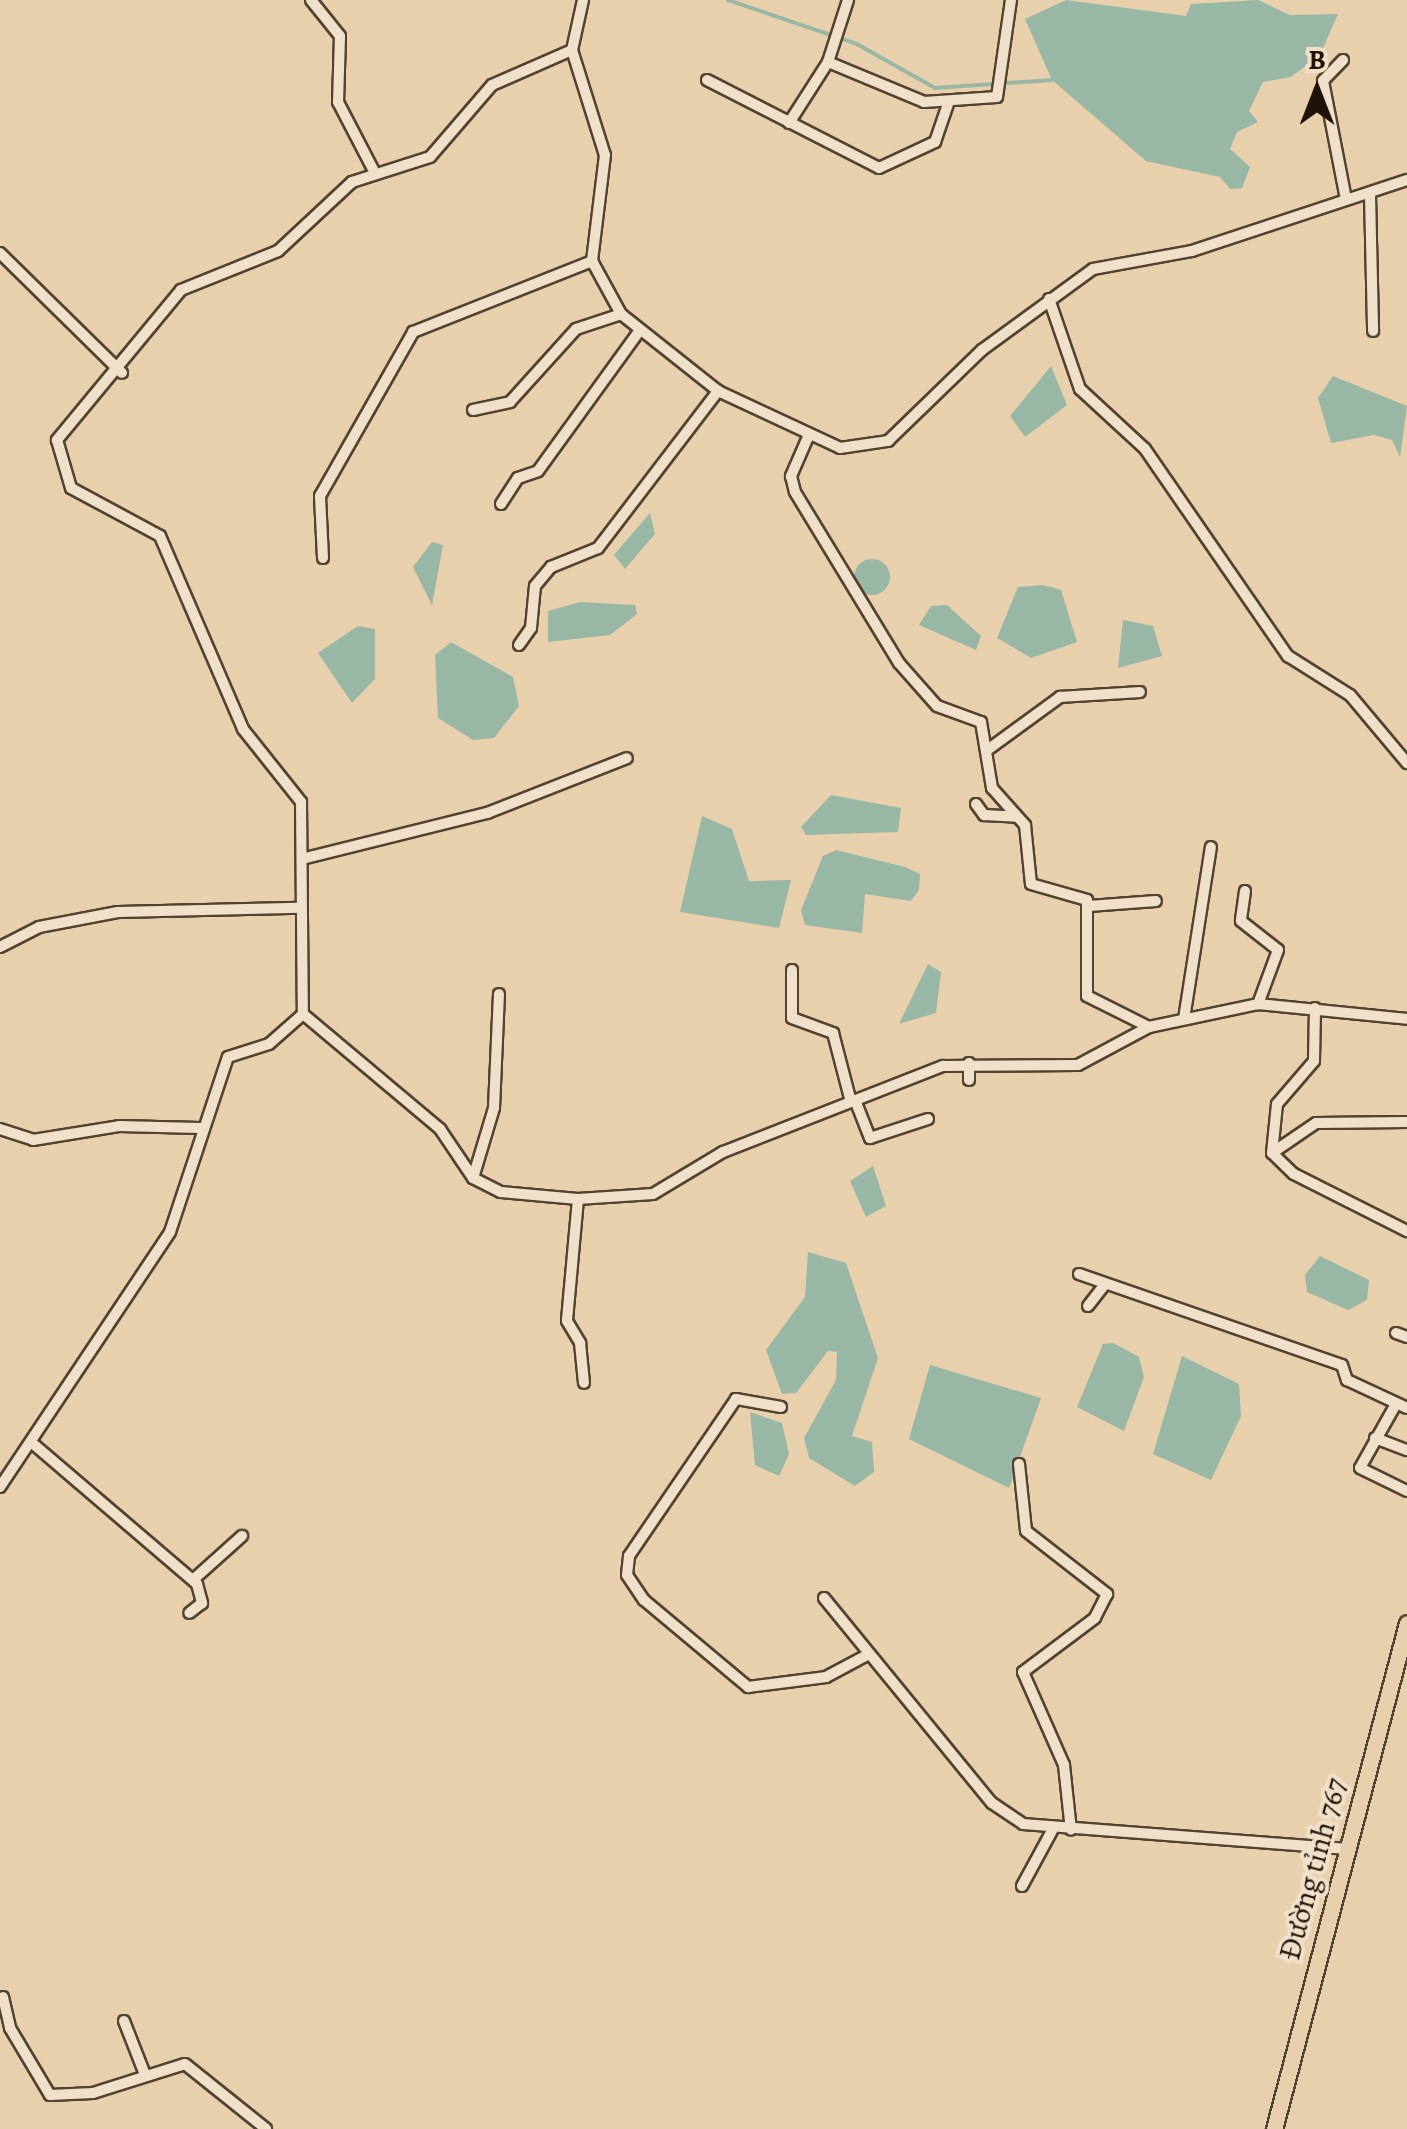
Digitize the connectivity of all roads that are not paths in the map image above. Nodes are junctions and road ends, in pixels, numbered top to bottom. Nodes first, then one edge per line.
1 (311, 0) edge
2 (583, 0) edge
3 (848, 0) edge
4 (1011, 0) edge
5 (572, 50) junction
6 (1343, 60) dead end
7 (828, 62) junction
8 (707, 80) dead end
9 (948, 104) junction
10 (790, 123) junction
11 (375, 173) junction
12 (1407, 180) edge
13 (1370, 195) junction
14 (1346, 199) junction
15 (0, 253) edge
16 (592, 262) junction
17 (1049, 298) junction
18 (621, 314) junction
19 (1373, 331) dead end
20 (638, 333) junction
21 (122, 372) junction
22 (718, 391) junction
23 (472, 410) dead end
24 (808, 436) junction
25 (502, 504) dead end
26 (323, 558) dead end
27 (519, 646) dead end
28 (1140, 692) dead end
29 (986, 750) junction
30 (627, 758) dead end
31 (1407, 763) edge
32 (976, 804) dead end
33 (1018, 817) junction
34 (1211, 847) dead end
35 (306, 858) junction
36 (1245, 891) dead end
37 (1156, 901) dead end
38 (1089, 906) junction
39 (300, 908) junction
40 (0, 947) edge
41 (792, 970) dead end
42 (499, 994) dead end
43 (1258, 1004) junction
44 (1314, 1008) junction
45 (303, 1014) junction
46 (1184, 1019) junction
47 (1407, 1019) edge
48 (1150, 1027) junction
49 (969, 1063) junction
50 (969, 1080) dead end
51 (853, 1101) junction
52 (928, 1119) dead end
53 (1407, 1122) edge
54 (200, 1128) junction
55 (0, 1129) edge
56 (1272, 1153) junction
57 (474, 1178) junction
58 (578, 1199) junction
59 (1407, 1231) edge
60 (1079, 1274) dead end
61 (1105, 1284) junction
62 (1088, 1306) dead end
63 (584, 1383) dead end
64 (1401, 1406) edge
65 (781, 1407) dead end
66 (1375, 1438) junction
67 (31, 1442) junction
68 (1407, 1450) edge
69 (1019, 1464) dead end
70 (0, 1487) edge
71 (1407, 1491) edge
72 (242, 1536) dead end
73 (192, 1580) junction
74 (824, 1598) dead end
75 (189, 1612) dead end
76 (1407, 1623) edge
77 (869, 1654) junction
78 (1400, 1676) edge
79 (1053, 1829) junction
80 (1070, 1830) junction
81 (1346, 1849) junction
82 (1022, 1886) dead end
83 (4, 1997) dead end
84 (124, 2021) dead end
85 (144, 2072) junction
86 (266, 2129) edge
87 (1274, 2129) edge

1 - 11 street
2 - 5 street
3 - 7 street
4 - 9 street
5 - 11 street
5 - 16 street
6 - 14 street
7 - 9 street
7 - 10 street
8 - 10 street
9 - 10 street
11 - 21 street
12 - 13 street
13 - 14 street
13 - 19 street
14 - 17 street
15 - 21 street
16 - 18 street
16 - 26 street
17 - 24 street
17 - 31 street
18 - 20 street
18 - 23 street
20 - 22 street
20 - 25 street
21 - 35 street
22 - 24 street
22 - 27 street
24 - 29 street
28 - 29 street
29 - 33 street
30 - 35 street
32 - 33 street
33 - 38 street
34 - 46 street
35 - 39 street
36 - 43 street
37 - 38 street
38 - 48 street
39 - 40 street
39 - 45 street
41 - 51 street
42 - 57 street
43 - 44 street
43 - 46 street
44 - 47 street
44 - 56 street
45 - 54 street
45 - 57 street
46 - 48 street
48 - 49 street
49 - 50 street
49 - 51 street
51 - 52 street
51 - 58 street
53 - 56 street
54 - 55 street
54 - 67 street
56 - 59 street
57 - 58 street
58 - 63 street
60 - 61 street
61 - 62 street
61 - 64 street
64 - 66 street
65 - 77 street
66 - 68 street
66 - 71 street
67 - 70 street
67 - 73 street
69 - 80 street
72 - 73 street
73 - 75 street
74 - 77 street
76 - 78 main road, Đường tỉnh 767
77 - 79 street
78 - 81 main road, Đường tỉnh 767
79 - 80 street
79 - 82 street
80 - 81 street
81 - 87 main road, Đường tỉnh 767
83 - 85 street
84 - 85 street
85 - 86 street

